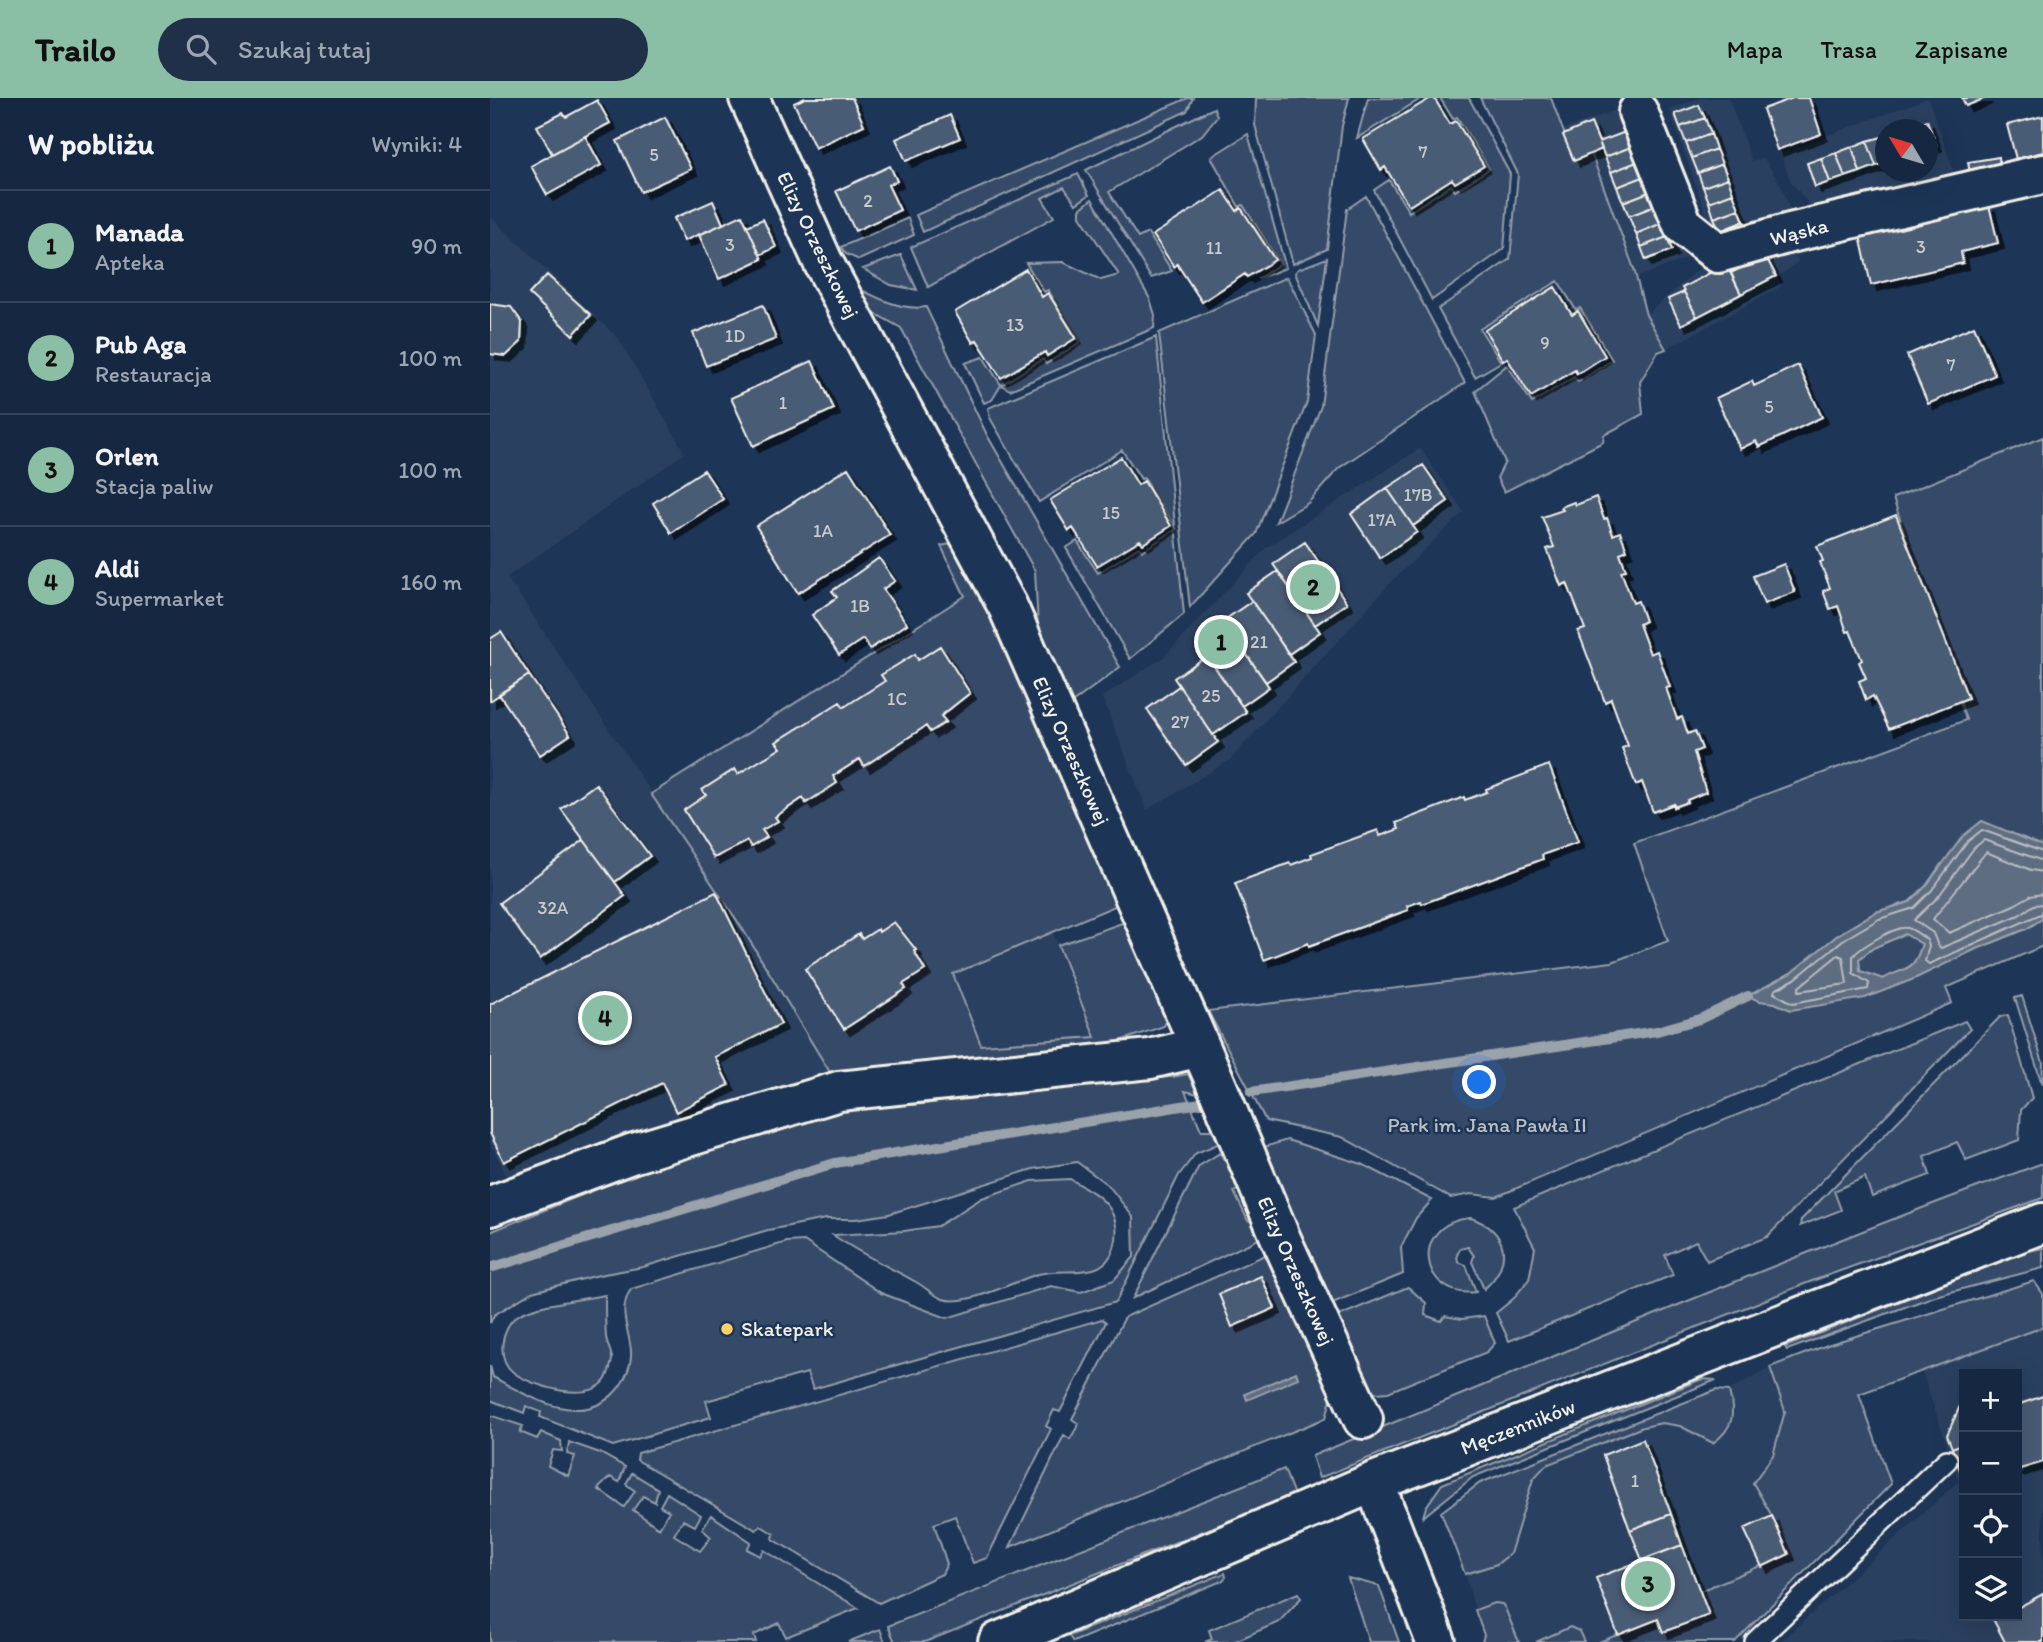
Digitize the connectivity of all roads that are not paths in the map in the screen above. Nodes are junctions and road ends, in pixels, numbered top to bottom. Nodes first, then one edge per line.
1 (749, 98) edge
2 (1638, 112) dead end
3 (2043, 174) edge
4 (1200, 1047) junction
5 (490, 1206) edge
6 (2043, 1223) edge
7 (1363, 1419) dead end
8 (1947, 1460) dead end
9 (1374, 1482) junction
10 (998, 1642) edge
11 (1436, 1642) edge
12 (1755, 1642) edge

1 - 4 street, Elizy Orzeszkowej
2 - 3 street, Wąska
4 - 5 street
4 - 7 street, Elizy Orzeszkowej
6 - 9 street, Męczenników
8 - 12 lane
9 - 10 street, Męczenników
9 - 11 street

